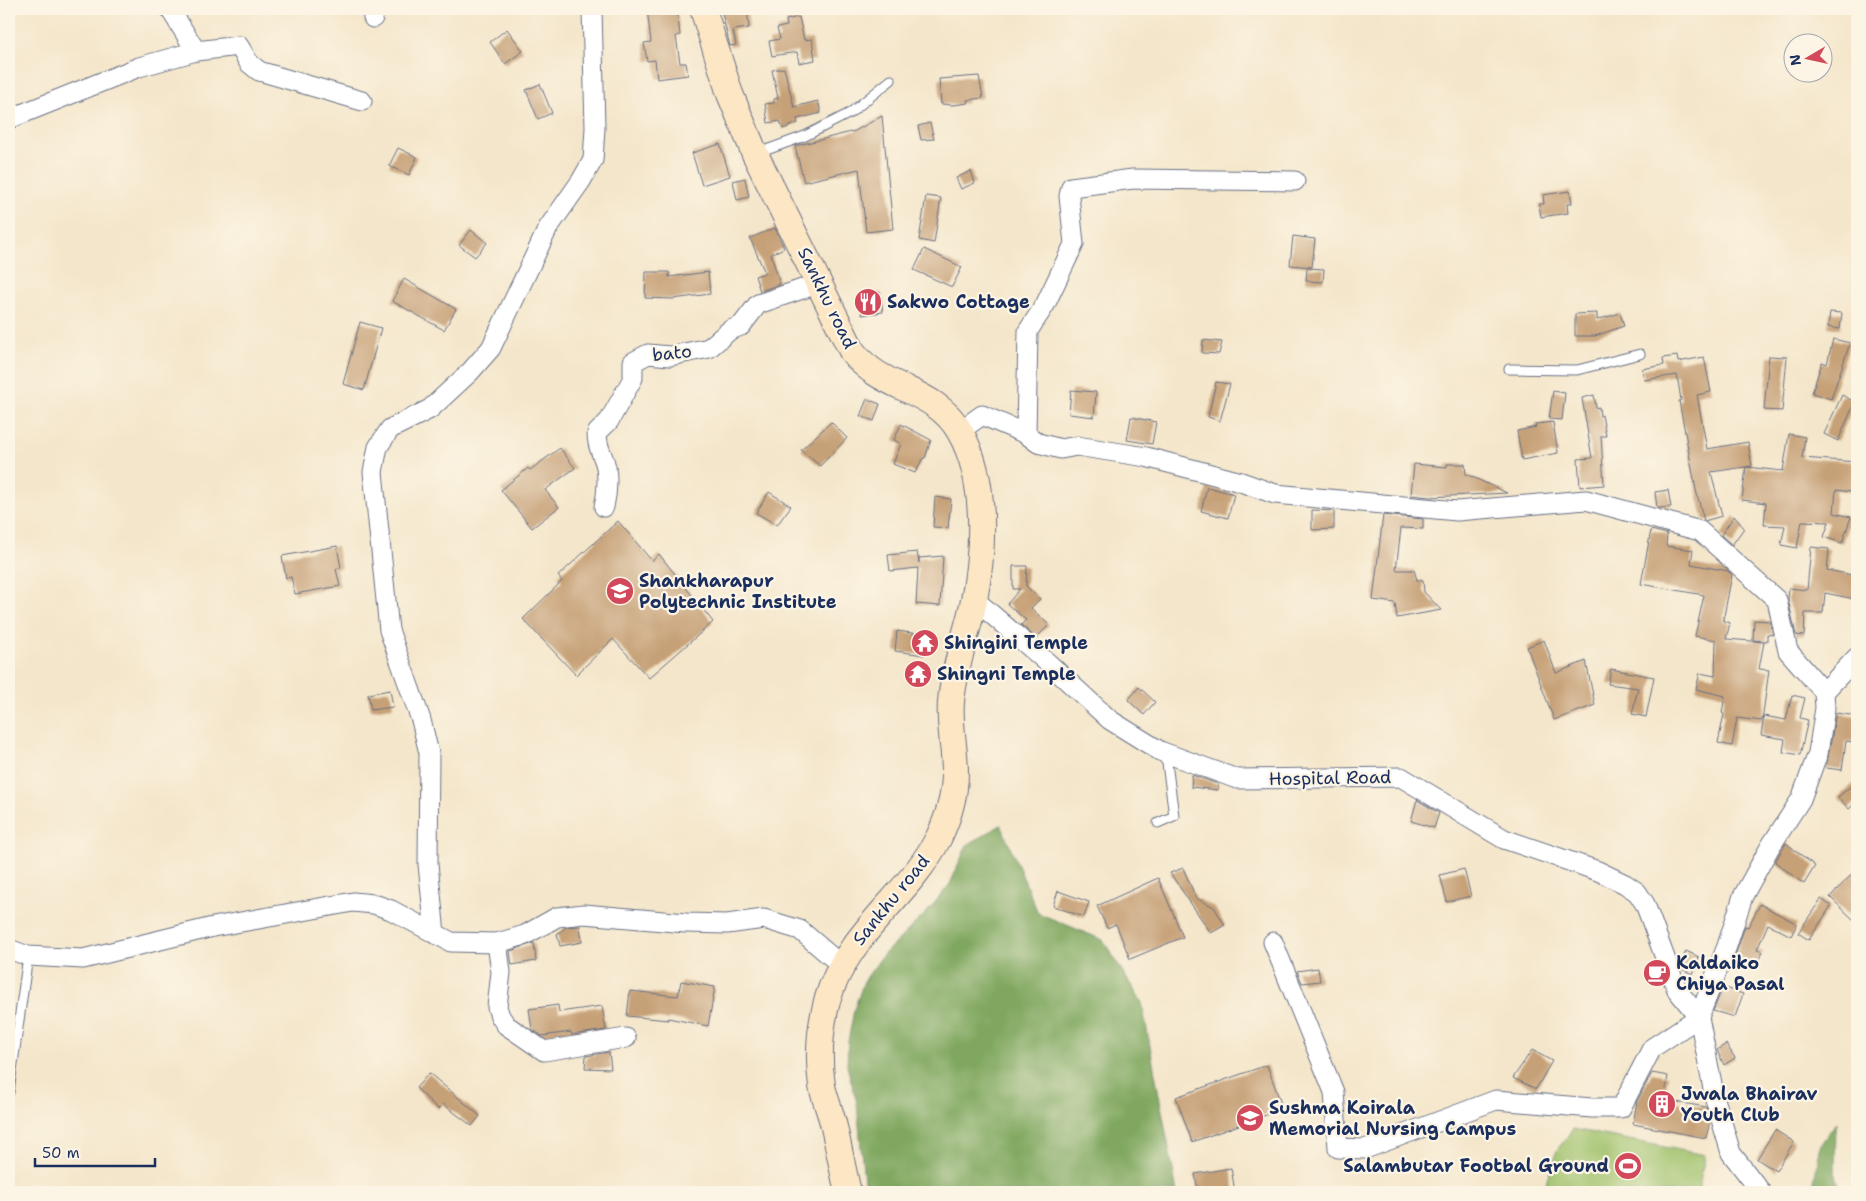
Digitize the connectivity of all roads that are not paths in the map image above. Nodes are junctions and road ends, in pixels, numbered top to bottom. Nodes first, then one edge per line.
1 (170, 9) edge
2 (592, 9) edge
3 (703, 9) edge
4 (196, 52) junction
5 (891, 80) dead end
6 (362, 101) dead end
7 (9, 119) edge
8 (755, 154) junction
9 (1295, 181) dead end
10 (820, 283) junction
11 (1640, 354) dead end
12 (1509, 369) dead end
13 (960, 431) junction
14 (1026, 434) junction
15 (604, 507) dead end
16 (974, 599) junction
17 (1857, 657) edge
18 (1824, 692) junction
19 (1160, 752) junction
20 (1158, 823) dead end
21 (435, 934) junction
22 (1273, 942) dead end
23 (497, 943) junction
24 (9, 949) edge
25 (28, 956) junction
26 (841, 965) junction
27 (1699, 1017) junction
28 (626, 1038) dead end
29 (9, 1092) edge
30 (848, 1192) edge
31 (1761, 1192) edge

1 - 4 street
2 - 21 street
3 - 8 main road, Sankhu road
4 - 6 street
4 - 7 street
5 - 8 lane
8 - 10 main road, Sankhu road
9 - 14 street
10 - 13 main road, Sankhu road
10 - 15 street, bato
11 - 12 lane
13 - 14 street
13 - 16 main road, Sankhu road
14 - 18 street
16 - 19 street, Hospital Road
16 - 26 main road, Sankhu road
17 - 18 street
18 - 27 street
19 - 20 lane
19 - 27 street, Hospital Road
21 - 23 street
21 - 25 street
22 - 27 street
23 - 26 street
23 - 28 street
24 - 25 street
25 - 29 lane
26 - 30 main road, Sankhu road
27 - 31 street

